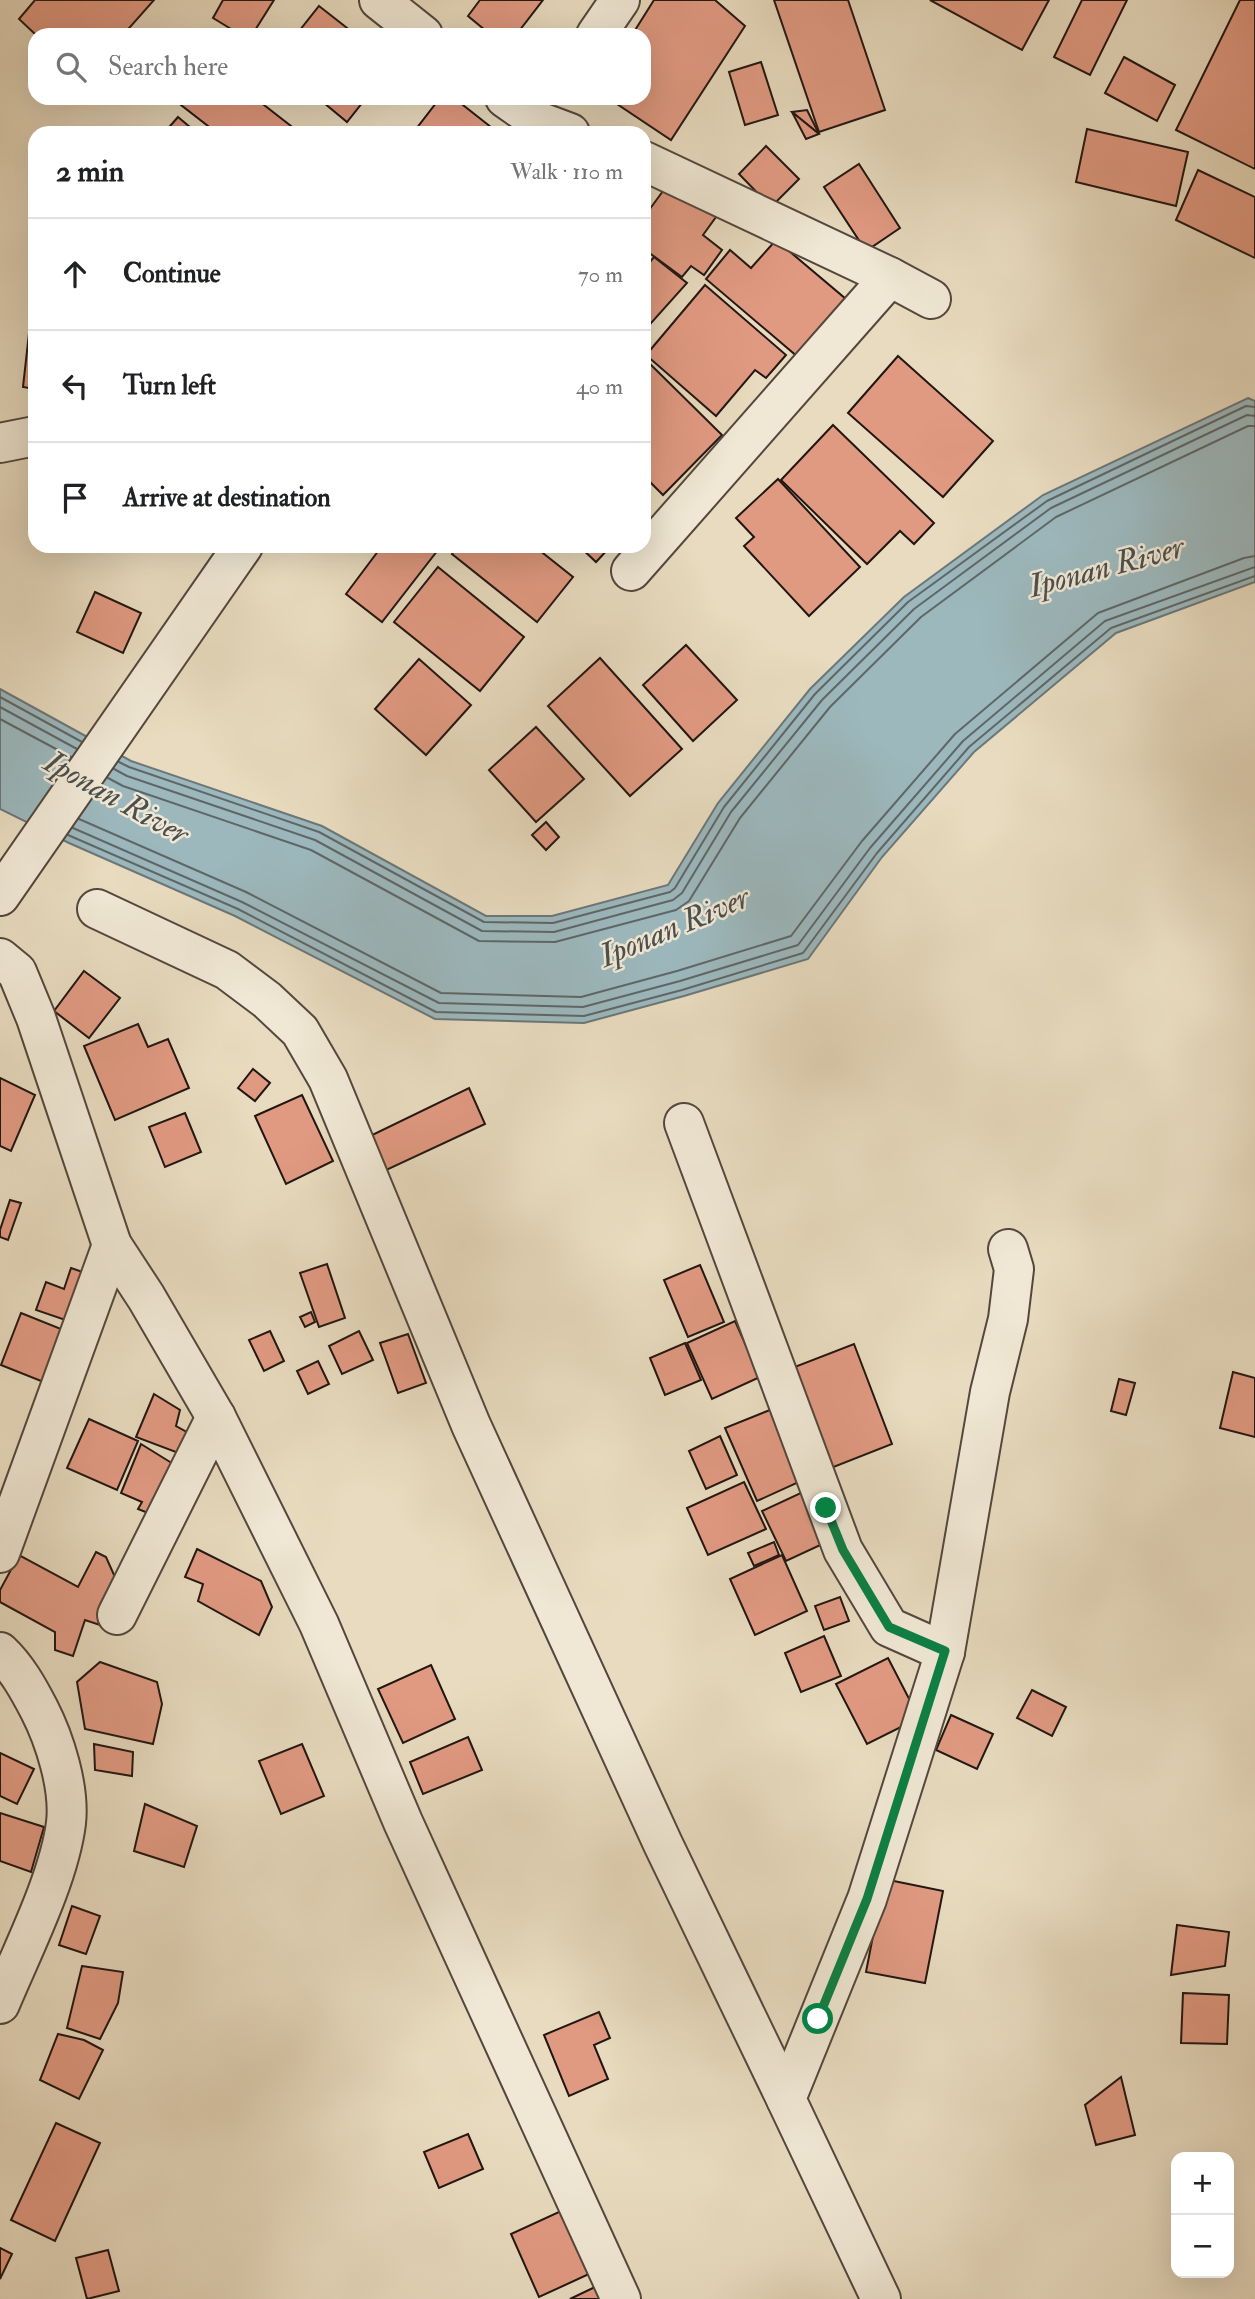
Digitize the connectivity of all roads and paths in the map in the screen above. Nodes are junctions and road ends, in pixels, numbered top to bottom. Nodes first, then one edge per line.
1 (379, 0) edge
2 (620, 0) edge
3 (414, 28) edge
4 (601, 28) edge
5 (518, 105) edge
6 (548, 121) edge
7 (651, 164) edge
8 (890, 277) junction
9 (931, 299) dead end
10 (28, 437) edge
11 (0, 443) edge
12 (651, 548) edge
13 (238, 553) edge
14 (647, 553) edge
15 (631, 571) dead end
16 (0, 896) edge
17 (97, 909) dead end
18 (0, 958) edge
19 (684, 1123) dead end
20 (112, 1245) junction
21 (1008, 1249) dead end
22 (216, 1418) junction
23 (0, 1553) edge
24 (117, 1615) dead end
25 (945, 1651) junction
26 (0, 1652) edge
27 (0, 2004) edge
28 (786, 2099) junction
29 (621, 2299) edge
30 (881, 2299) edge

1 - 3 street
2 - 4 street
5 - 6 street
7 - 8 street
8 - 9 street
8 - 12 street
10 - 11 street
13 - 16 street
14 - 15 street
17 - 28 street
18 - 20 street
19 - 25 street
20 - 22 street
20 - 23 street
21 - 25 street
22 - 24 street
22 - 29 street
25 - 28 street
26 - 27 street
28 - 30 street

